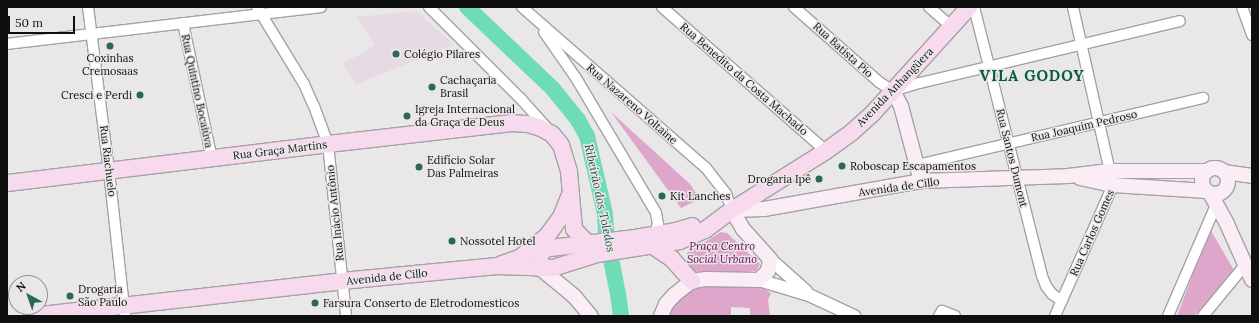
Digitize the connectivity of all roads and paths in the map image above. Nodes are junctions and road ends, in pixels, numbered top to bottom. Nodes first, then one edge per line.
1 (88, 7) edge
2 (244, 7) edge
3 (321, 7) edge
4 (429, 7) edge
5 (522, 7) edge
6 (662, 7) edge
7 (794, 7) edge
8 (929, 7) edge
9 (1073, 7) edge
10 (1242, 7) edge
11 (976, 8) edge
12 (259, 10) edge
13 (534, 17) junction
14 (230, 18) junction
15 (1249, 19) edge
16 (1180, 21) dead end
17 (183, 23) junction
18 (952, 27) junction
19 (91, 34) junction
20 (1252, 35) edge
21 (7, 44) edge
22 (1081, 44) junction
23 (989, 66) junction
24 (590, 67) junction
25 (576, 78) junction
26 (894, 91) junction
27 (521, 98) junction
28 (1203, 98) dead end
29 (1099, 122) junction
30 (512, 123) junction
31 (552, 134) junction
32 (1009, 143) junction
33 (328, 144) junction
34 (826, 151) junction
35 (212, 159) junction
36 (918, 165) junction
37 (109, 171) junction
38 (1110, 171) junction
39 (1207, 171) junction
40 (1224, 172) junction
41 (1251, 175) edge
42 (1068, 176) junction
43 (1017, 177) junction
44 (922, 181) junction
45 (7, 183) edge
46 (1113, 185) junction
47 (571, 189) junction
48 (1217, 194) junction
49 (732, 210) junction
50 (653, 241) junction
51 (595, 247) junction
52 (770, 259) junction
53 (1245, 265) junction
54 (497, 266) junction
55 (540, 268) junction
56 (759, 280) junction
57 (1252, 280) edge
58 (342, 281) junction
59 (692, 281) junction
60 (810, 295) junction
61 (1062, 301) junction
62 (125, 311) edge
63 (32, 316) edge
64 (346, 316) edge
65 (591, 316) edge
66 (661, 316) edge
67 (854, 316) edge
68 (938, 316) edge
69 (955, 316) edge
70 (1055, 316) edge
71 (1168, 316) edge
72 (1203, 316) edge

1 - 19 street, Rua Riachuelo
2 - 14 street
3 - 12 street
4 - 27 street
5 - 13 street, Rua Nazareno Voltaine
6 - 34 street, Rua Benedito da Costa Machado
7 - 26 street, Rua Batista Pio
8 - 18 street
9 - 22 street, Rua Carlos Gomes
10 - 15 street
11 - 18 main road, Avenida Anhangüera
11 - 23 street, Rua Santos Dumont
12 - 14 street
12 - 33 street, Rua Inácio Antônio
13 - 24 street, Rua Nazareno Voltaine
13 - 25 street
14 - 17 street
15 - 20 street
16 - 22 street
17 - 19 street
17 - 35 street, Rua Quintino Bocaiúva
18 - 26 main road, Avenida Anhangüera
19 - 21 street
19 - 37 street, Rua Riachuelo
22 - 23 street
22 - 29 street, Rua Carlos Gomes
23 - 26 street
23 - 32 street, Rua Santos Dumont
24 - 25 street
24 - 49 street, Rua Nazareno Voltaine
25 - 50 street
26 - 34 main road, Avenida Anhangüera
26 - 36 main road
27 - 30 street
27 - 31 street
28 - 29 street, Rua Joaquim Pedroso
29 - 32 street, Rua Joaquim Pedroso
29 - 38 street, Rua Carlos Gomes
30 - 31 main road, Rua Graça Martins
30 - 33 main road, Rua Graça Martins
31 - 47 main road
32 - 36 street, Rua Joaquim Pedroso
32 - 43 street, Rua Santos Dumont
33 - 35 main road, Rua Graça Martins
33 - 58 street, Rua Inácio Antônio
34 - 49 main road, Avenida Anhangüera
35 - 37 main road, Rua Graça Martins
36 - 44 main road
37 - 45 main road, Rua Graça Martins
37 - 62 street, Rua Riachuelo
38 - 39 main road, Avenida de Cillo
38 - 42 main road, Avenida de Cillo
38 - 46 street, Rua Carlos Gomes
39 - 40 main road
39 - 48 main road
40 - 41 main road
40 - 48 main road
41 - 48 main road
42 - 43 main road, Avenida de Cillo
42 - 46 main road, Avenida de Cillo
43 - 44 main road, Avenida de Cillo
43 - 61 street, Rua Santos Dumont
44 - 49 main road, Avenida de Cillo
46 - 48 main road, Avenida de Cillo
46 - 61 street, Rua Carlos Gomes
47 - 51 main road
47 - 54 main road
48 - 53 main road
48 - 71 street
49 - 50 main road
49 - 52 main road
50 - 51 main road
50 - 59 main road
51 - 55 main road
52 - 56 main road
52 - 60 street
53 - 57 main road
53 - 72 street
54 - 55 main road, Avenida de Cillo
54 - 58 main road, Avenida de Cillo
55 - 65 main road
56 - 59 main road
56 - 60 street
58 - 62 main road, Avenida de Cillo
58 - 64 street, Rua Inácio Antônio
59 - 66 main road
60 - 67 street
61 - 70 street, Rua Carlos Gomes
62 - 63 main road, Avenida de Cillo
68 - 69 street

